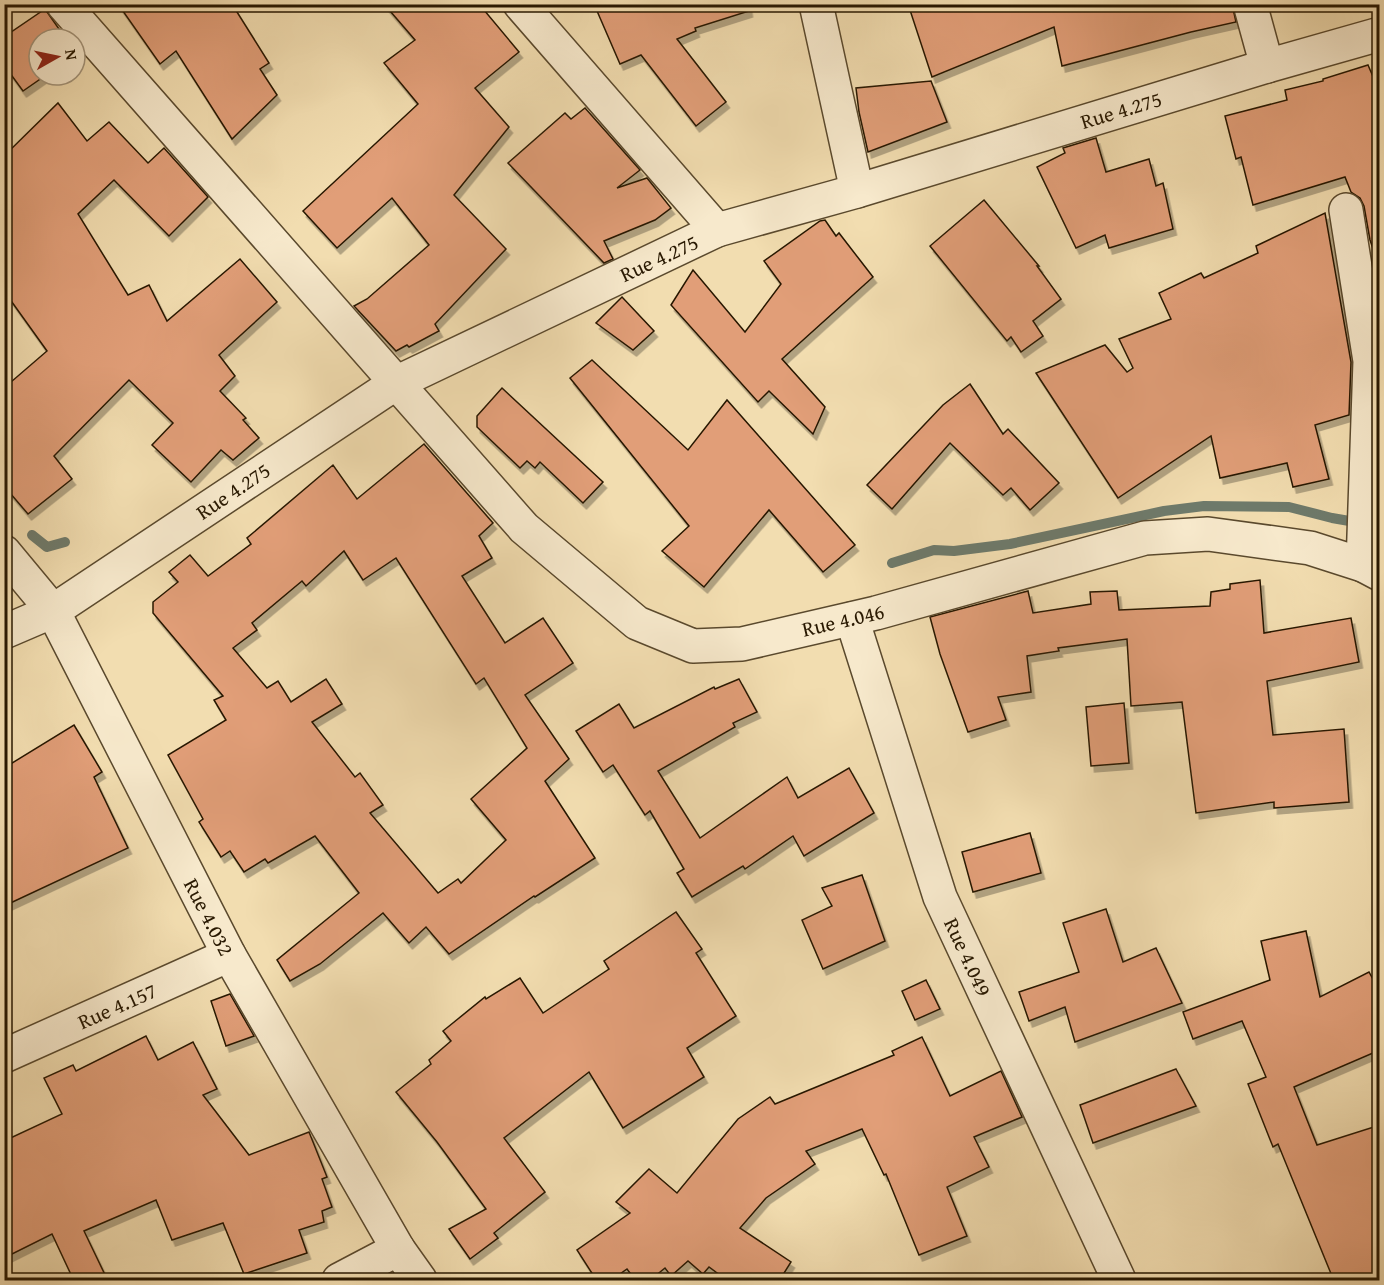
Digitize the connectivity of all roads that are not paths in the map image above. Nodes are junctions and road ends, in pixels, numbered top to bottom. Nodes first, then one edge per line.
1 (63, 4) edge
2 (520, 4) edge
3 (816, 4) edge
4 (1250, 4) edge
5 (1380, 34) edge
6 (1267, 66) junction
7 (857, 191) junction
8 (1346, 210) dead end
9 (717, 230) junction
10 (1375, 361) edge
11 (396, 383) junction
12 (4, 552) edge
13 (1371, 570) edge
14 (53, 611) junction
15 (852, 619) junction
16 (4, 632) edge
17 (229, 956) junction
18 (4, 1056) edge
19 (398, 1249) junction
20 (339, 1281) edge
21 (420, 1281) edge
22 (1119, 1281) edge

1 - 11 street, Rue 4.046
2 - 9 street
3 - 7 street
4 - 6 street
5 - 6 street, Rue 4.275
6 - 7 street, Rue 4.275
7 - 9 street, Rue 4.275
8 - 10 street
9 - 11 street, Rue 4.275
10 - 13 street
11 - 14 street, Rue 4.275
11 - 15 street, Rue 4.046
12 - 14 street, Rue 4.032
13 - 15 street, Rue 4.046
14 - 16 street, Rue 4.275
14 - 17 street, Rue 4.032
15 - 22 street, Rue 4.049
17 - 18 street, Rue 4.157
17 - 19 street, Rue 4.032
19 - 20 street
19 - 21 street, Rue 4.032

